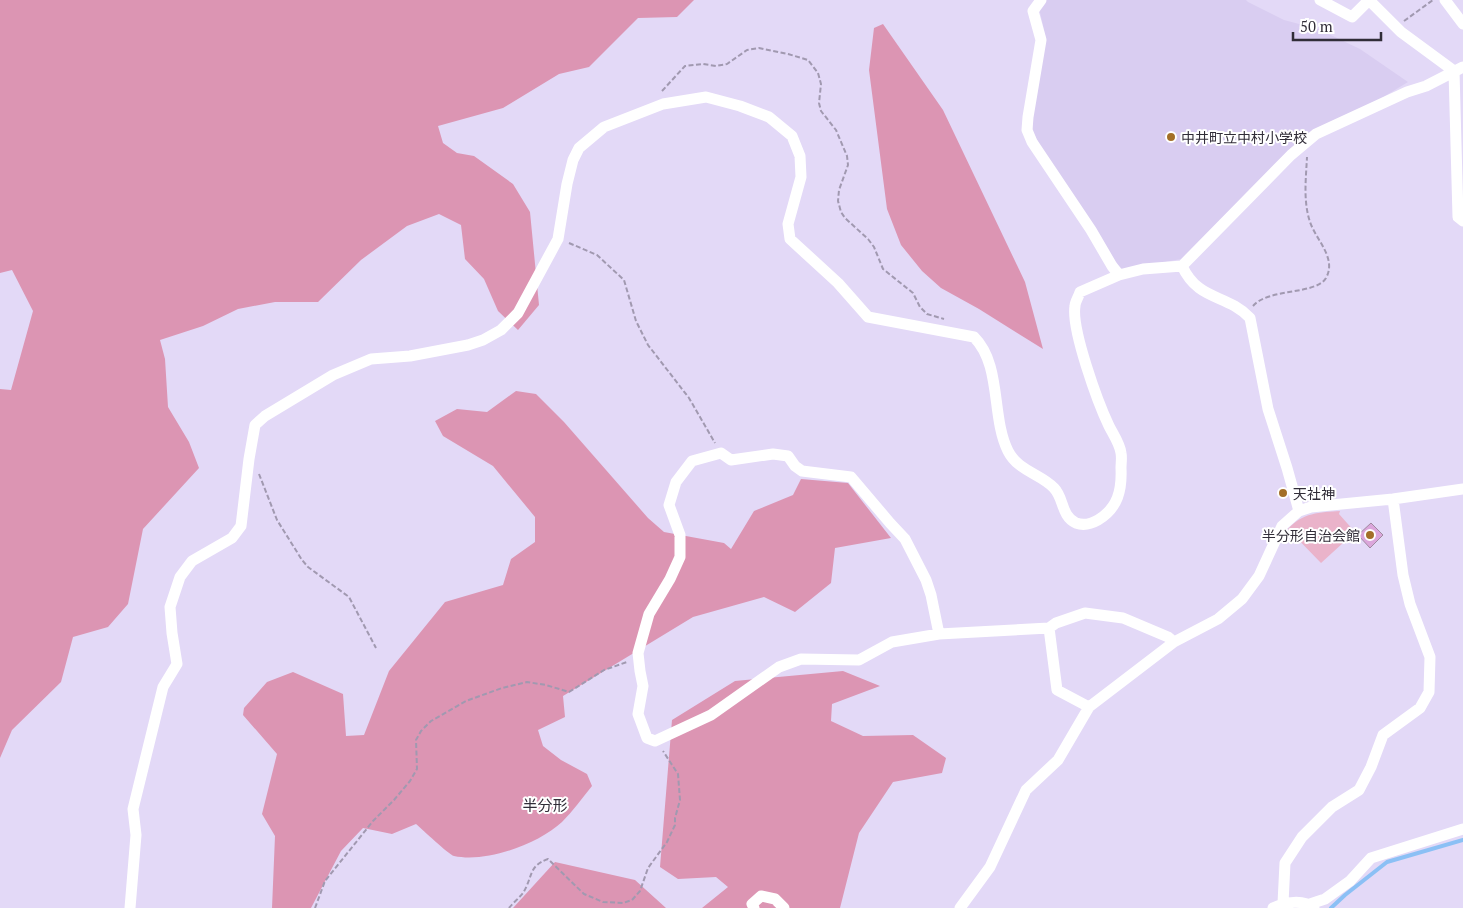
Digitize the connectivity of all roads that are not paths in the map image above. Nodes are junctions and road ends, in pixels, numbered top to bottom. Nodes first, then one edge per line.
1 (1041, 0) edge
2 (1320, 0) edge
3 (1369, 0) edge
4 (1445, 0) edge
5 (1463, 24) edge
6 (1459, 69) edge
7 (1463, 221) edge
8 (1182, 266) junction
9 (1119, 275) junction
10 (1463, 489) edge
11 (1393, 499) junction
12 (1299, 511) junction
13 (1049, 628) junction
14 (939, 634) junction
15 (1174, 642) junction
16 (1089, 707) junction
17 (1463, 829) edge
18 (1278, 906) edge
19 (1312, 906) edge
20 (130, 908) edge
21 (754, 908) edge
22 (784, 908) edge
23 (960, 908) edge

1 - 9 street
2 - 3 street
3 - 6 street
4 - 5 street
6 - 7 street
6 - 8 street
8 - 9 street
8 - 12 street
9 - 20 street
10 - 11 street
11 - 12 street
11 - 18 street
12 - 15 street
13 - 14 street
13 - 15 street
13 - 16 street
14 - 14 street
15 - 16 street
16 - 23 street
17 - 19 street
18 - 19 street
21 - 22 street

